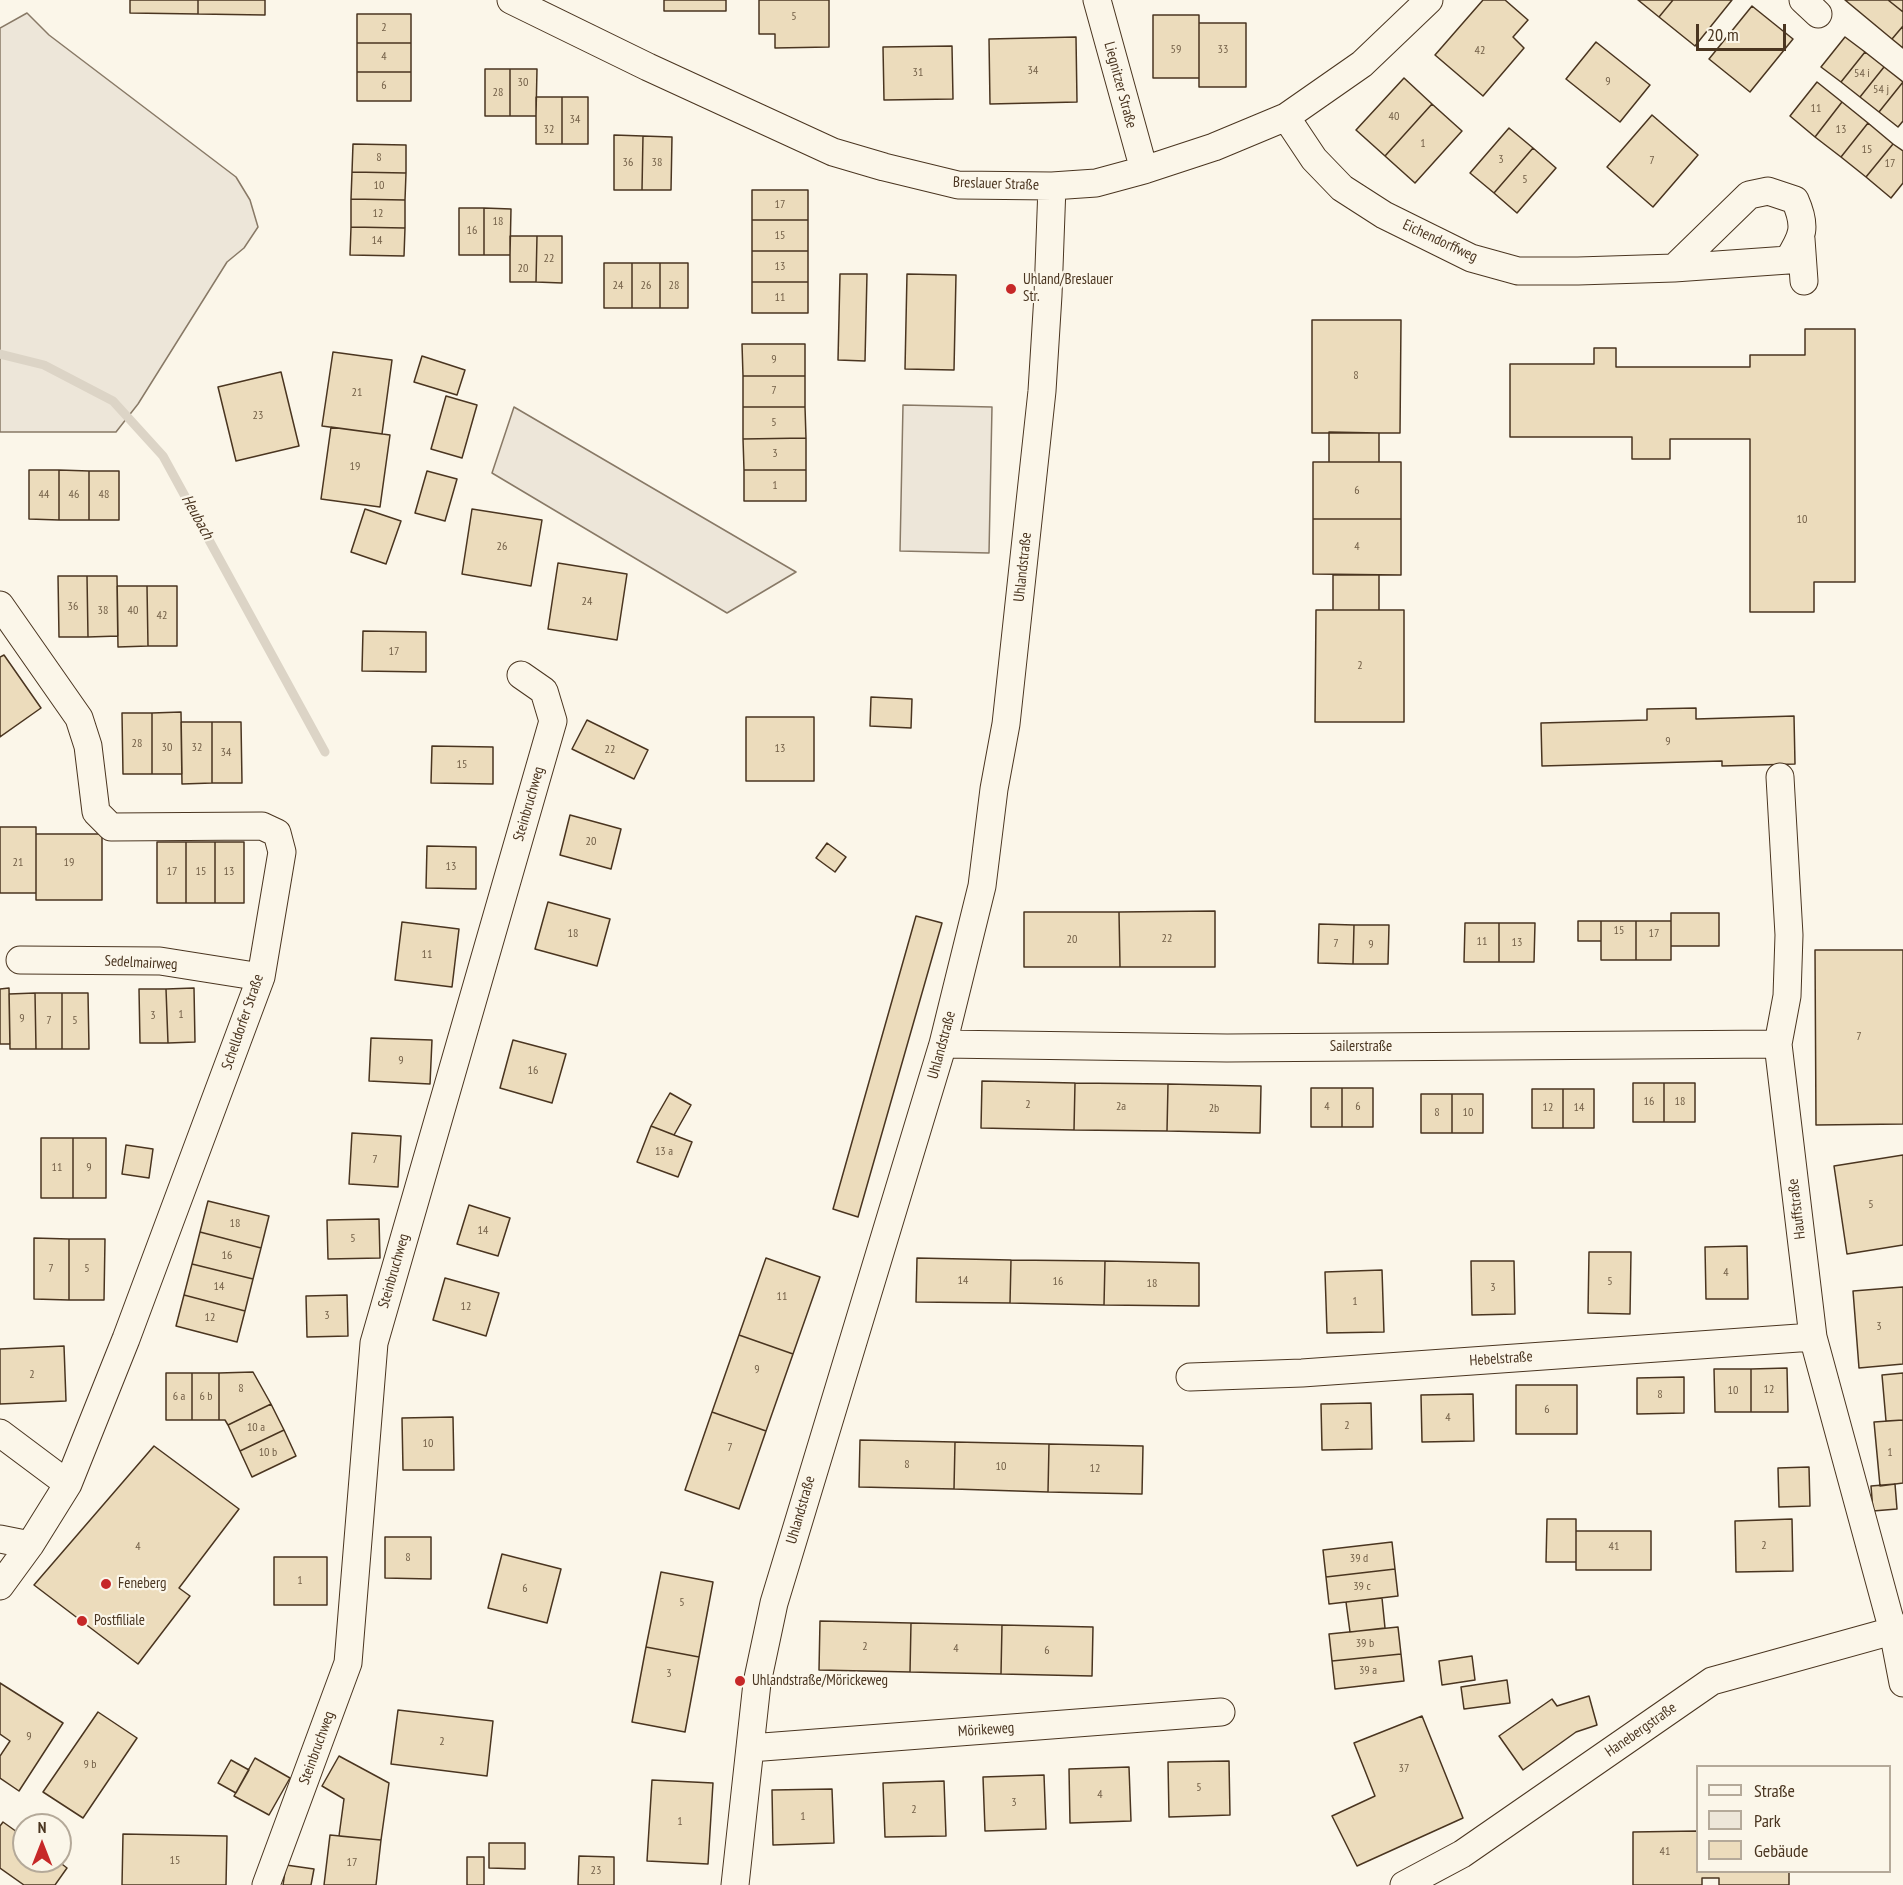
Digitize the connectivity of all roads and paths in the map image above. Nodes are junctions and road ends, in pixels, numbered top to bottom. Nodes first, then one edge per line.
1 (511, 0) edge
2 (1097, 0) edge
3 (1429, 0) edge
4 (1286, 117) junction
5 (1144, 170) junction
6 (1052, 186) junction
7 (1801, 239) junction
8 (1674, 268) junction
9 (1804, 281) dead end
10 (0, 605) edge
11 (521, 675) dead end
12 (1780, 777) dead end
13 (20, 960) dead end
14 (261, 977) junction
15 (943, 1044) junction
16 (1778, 1044) junction
17 (1813, 1337) junction
18 (1190, 1377) dead end
19 (0, 1433) edge
20 (68, 1484) junction
21 (0, 1539) edge
22 (30, 1545) junction
23 (0, 1586) edge
24 (1898, 1630) edge
25 (1903, 1683) edge
26 (1221, 1712) dead end
27 (750, 1748) junction
28 (266, 1885) edge
29 (735, 1885) edge
30 (1404, 1885) edge

1 - 6 street, Breslauer Straße
2 - 5 street, Liegnitzer Straße
3 - 4 street, Breslauer Straße
4 - 5 street, Breslauer Straße
4 - 8 street, Eichendorffweg
5 - 6 street, Breslauer Straße
6 - 15 street, Uhlandstraße
7 - 8 street, Eichendorffweg
7 - 8 street
7 - 9 street
10 - 14 street, Schelldorfer Straße
11 - 28 street, Steinbruchweg
12 - 16 street, Hauffstraße
13 - 14 street, Sedelmairweg
14 - 20 street, Schelldorfer Straße
15 - 16 street, Sailerstraße
15 - 27 street, Uhlandstraße
16 - 17 street, Hauffstraße
17 - 18 street, Hebelstraße
17 - 24 street, Hauffstraße
19 - 20 street
20 - 22 street, Schelldorfer Straße
21 - 22 street
22 - 23 street, Schelldorfer Straße
24 - 25 street, Hauffstraße
24 - 30 street, Hanebergstraße
26 - 27 street, Mörikeweg
27 - 29 street, Uhlandstraße

